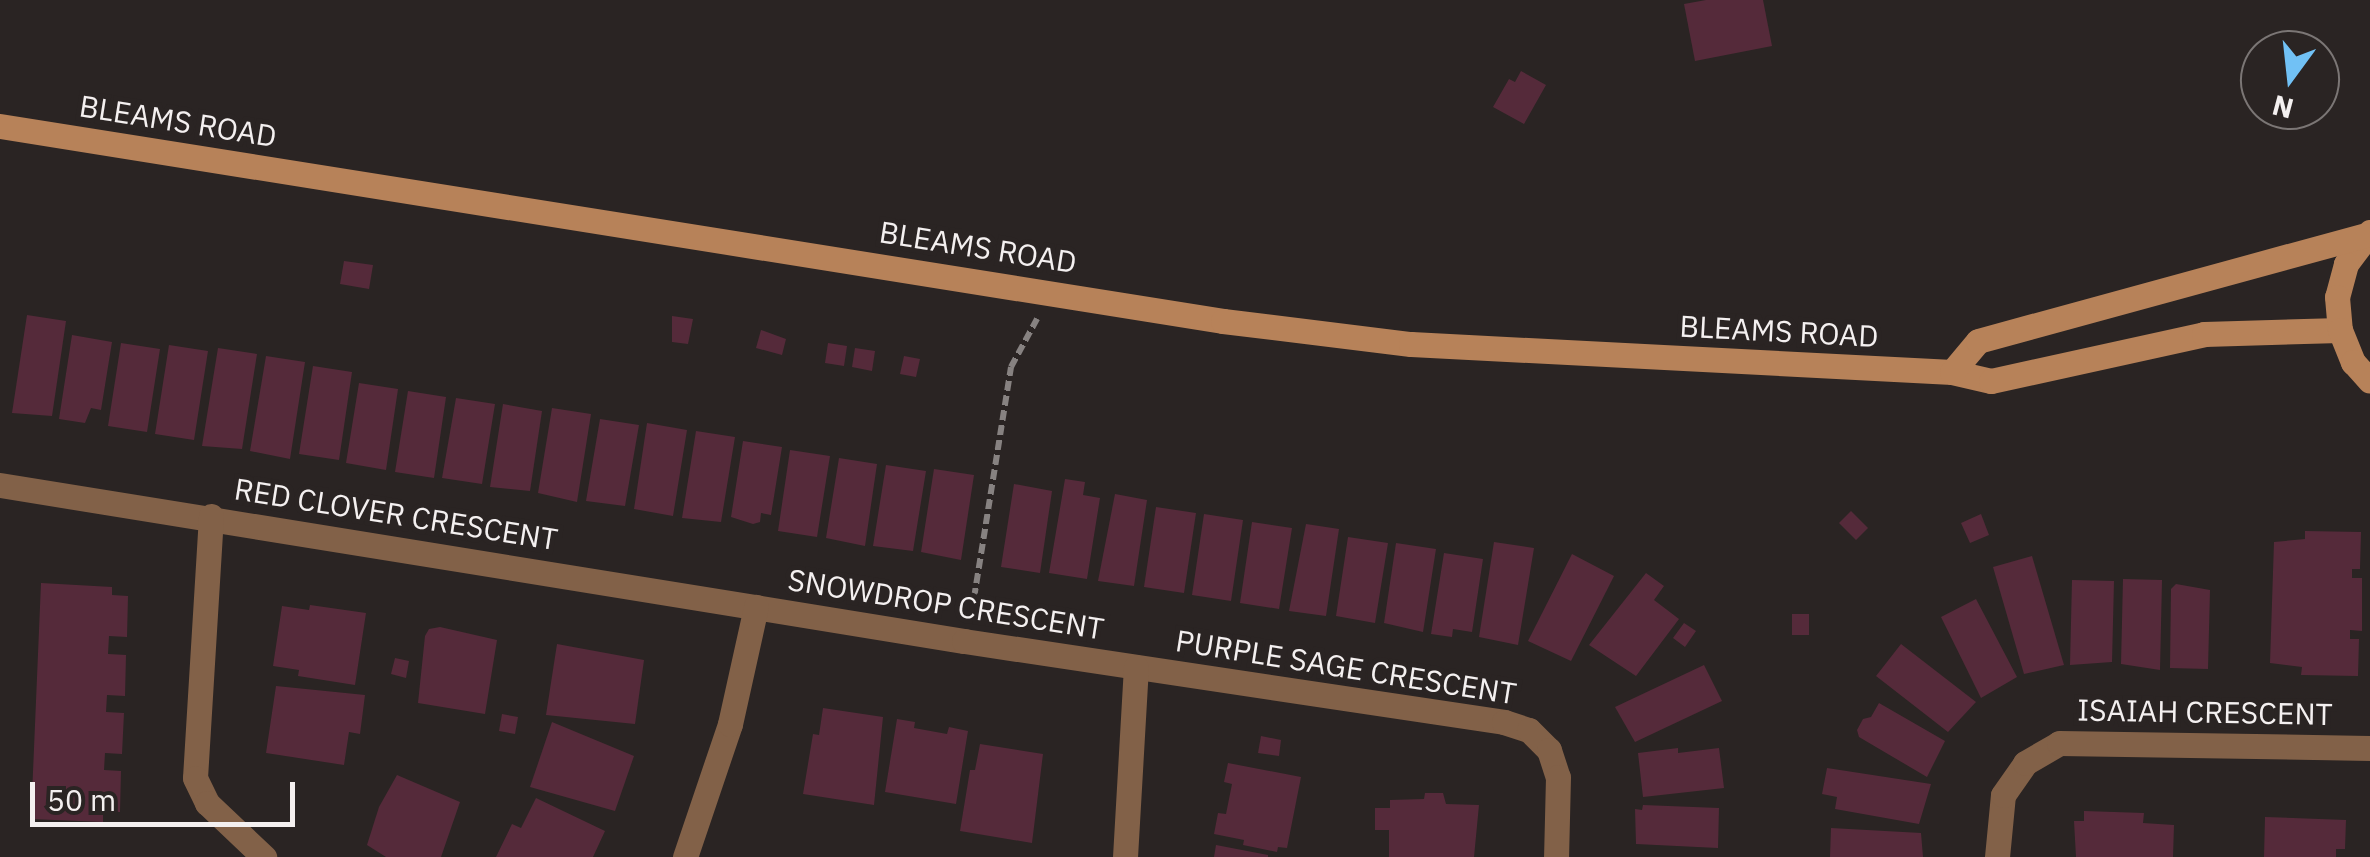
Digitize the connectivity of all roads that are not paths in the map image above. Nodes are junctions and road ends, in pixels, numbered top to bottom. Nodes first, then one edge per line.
1 (0, 126) edge
2 (2368, 233) edge
3 (2340, 330) junction
4 (1952, 372) junction
5 (2370, 381) edge
6 (0, 484) edge
7 (212, 516) junction
8 (756, 608) junction
9 (1136, 667) junction
10 (2370, 748) edge
11 (264, 857) edge
12 (685, 857) edge
13 (1125, 857) edge
14 (1556, 857) edge
15 (1997, 857) edge

1 - 4 main road, BLEAMS ROAD
2 - 3 main road
2 - 4 main road
3 - 4 main road, BLEAMS ROAD
3 - 5 main road
6 - 7 street
7 - 8 street, RED CLOVER CRESCENT
7 - 11 street, RED CLOVER CRESCENT
8 - 9 street, SNOWDROP CRESCENT
8 - 12 street, SNOWDROP CRESCENT
9 - 13 street, SNOWDROP CRESCENT
9 - 14 street, PURPLE SAGE CRESCENT
10 - 15 street, ISAIAH CRESCENT

